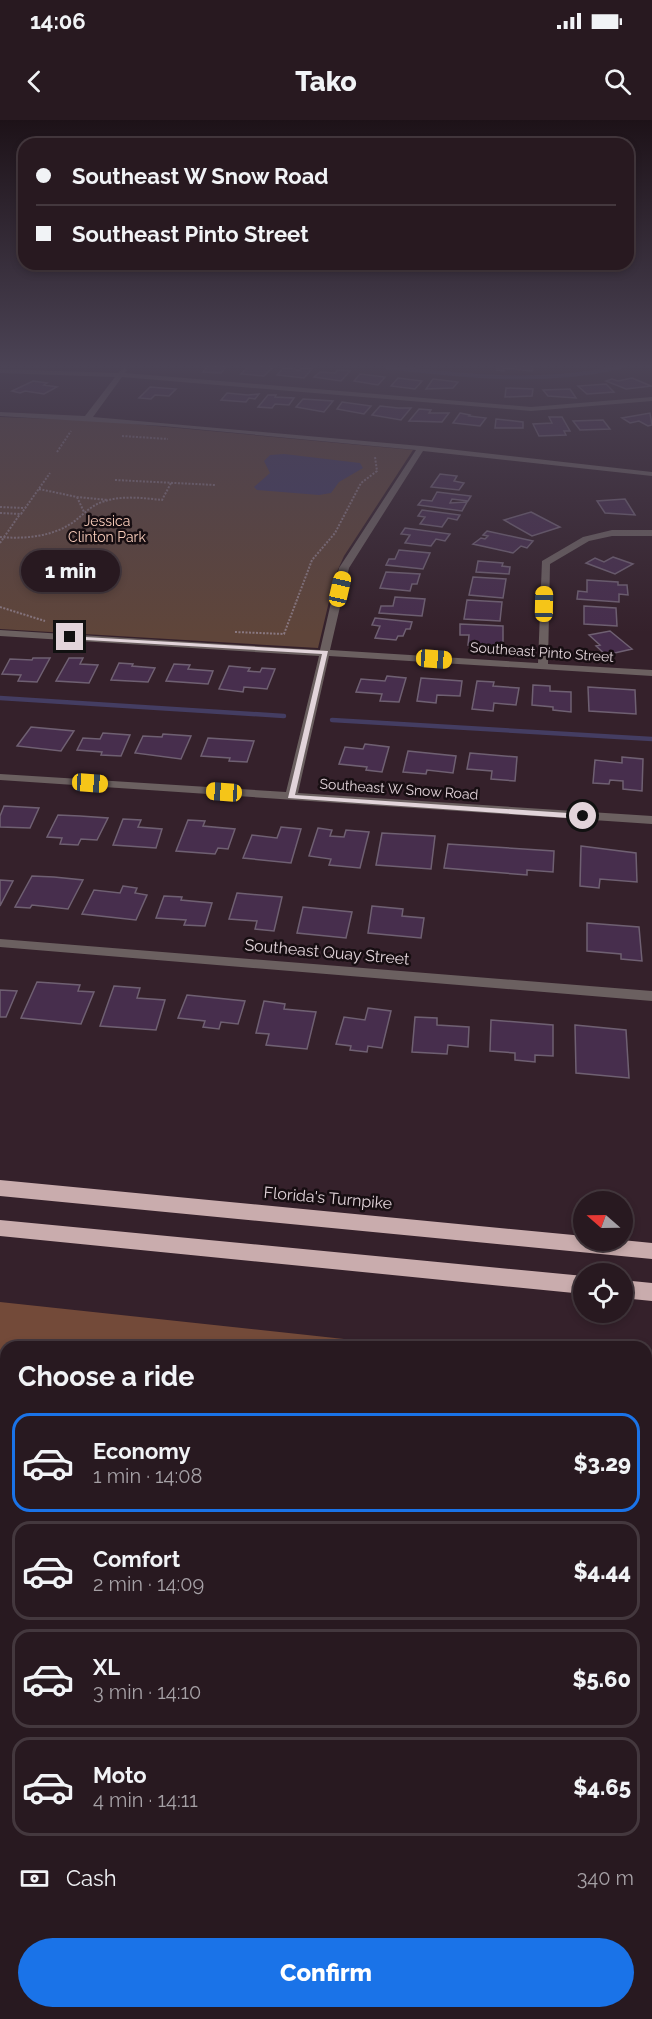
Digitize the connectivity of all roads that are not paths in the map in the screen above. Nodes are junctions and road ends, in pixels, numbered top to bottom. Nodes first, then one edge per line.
1 (416, 456) edge
2 (489, 456) edge
3 (652, 474) edge
4 (652, 533) edge
5 (0, 633) edge
6 (325, 652) junction
7 (543, 665) junction
8 (652, 673) edge
9 (0, 777) edge
10 (291, 797) junction
11 (652, 820) edge
12 (0, 943) edge
13 (652, 996) edge
14 (0, 1188) edge
15 (0, 1228) edge
16 (652, 1251) edge
17 (573, 1284) edge
18 (633, 1290) edge
19 (652, 1292) edge

1 - 6 street
2 - 3 street
4 - 7 street
5 - 6 street, Southeast Pinto Street
6 - 7 street, Southeast Pinto Street
6 - 10 street
7 - 8 street, Southeast Pinto Street
9 - 10 street, Southeast W Snow Road
10 - 11 street, Southeast W Snow Road
12 - 13 street, Southeast Quay Street
14 - 16 highway, Florida's Turnpike
15 - 17 highway
18 - 19 highway

